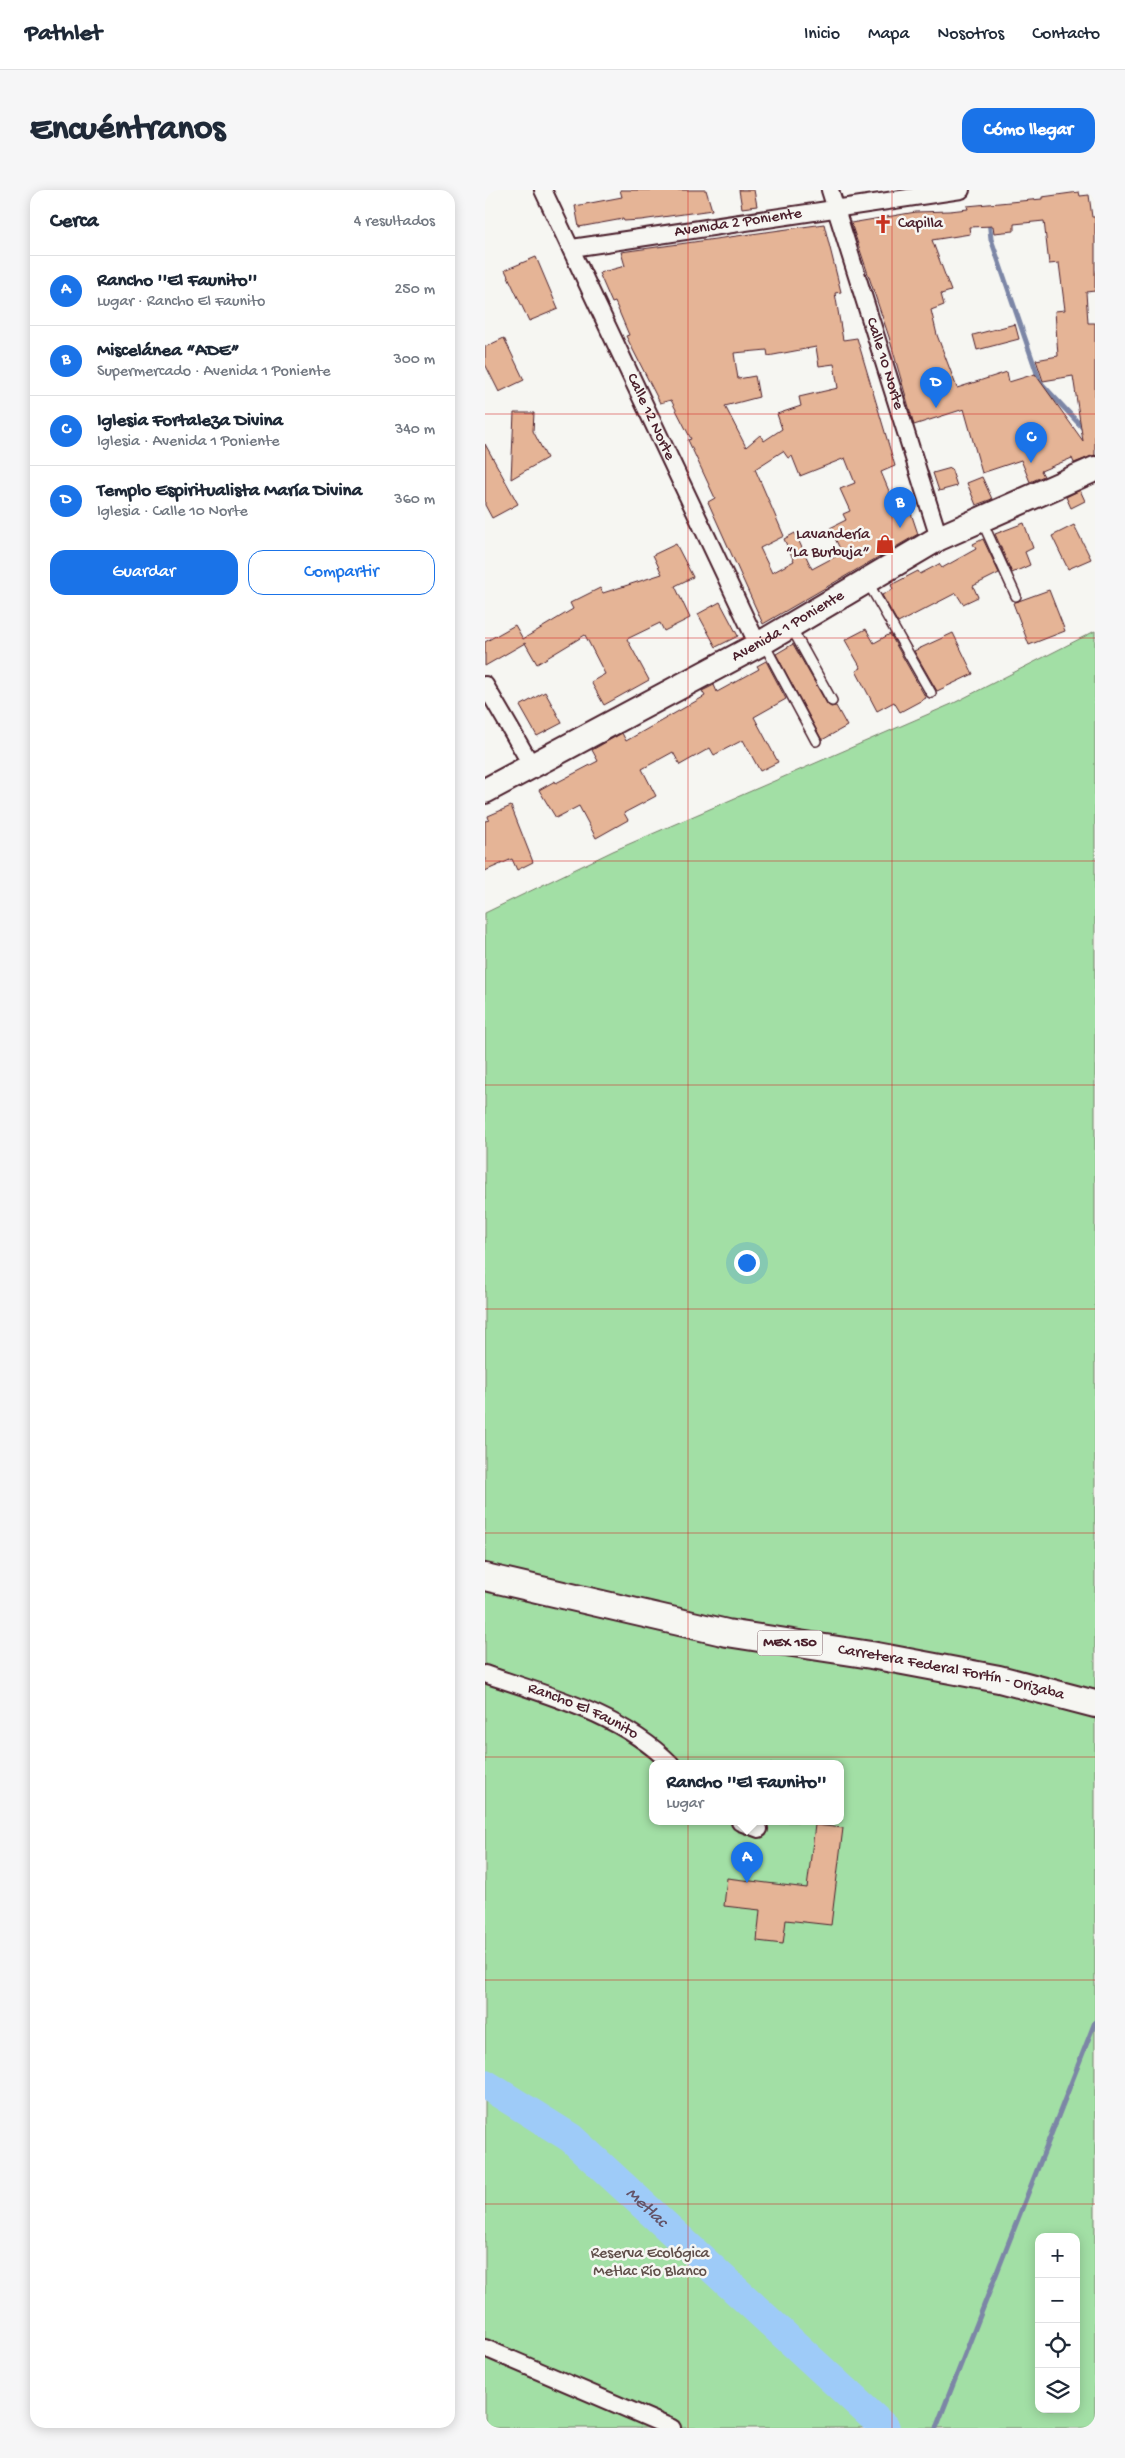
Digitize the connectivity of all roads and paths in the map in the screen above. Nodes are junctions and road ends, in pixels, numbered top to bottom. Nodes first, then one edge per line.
1 (543, 190) edge
2 (830, 190) edge
3 (961, 190) edge
4 (835, 208) junction
5 (572, 248) junction
6 (1092, 470) edge
7 (981, 519) junction
8 (939, 538) junction
9 (867, 581) junction
10 (1016, 596) dead end
11 (790, 626) junction
12 (760, 643) junction
13 (485, 685) edge
14 (931, 693) dead end
15 (832, 701) dead end
16 (816, 741) dead end
17 (532, 766) junction
18 (485, 791) edge
19 (485, 1577) edge
20 (485, 1674) edge
21 (1095, 1704) edge
22 (667, 1760) edge
23 (747, 1825) edge
24 (759, 1830) dead end
25 (485, 2348) edge
26 (672, 2428) edge

1 - 5 street, Calle 12 Norte
2 - 4 street, Calle 10 Norte
3 - 4 street, Avenida 2 Poniente
4 - 5 street, Avenida 2 Poniente
4 - 8 street, Calle 10 Norte
5 - 12 street, Calle 12 Norte
6 - 7 street, Avenida 1 Poniente
7 - 8 street, Avenida 1 Poniente
7 - 10 lane
8 - 9 street, Avenida 1 Poniente
9 - 11 street, Avenida 1 Poniente
9 - 14 lane
11 - 12 street, Avenida 1 Poniente
11 - 15 lane
12 - 16 lane
12 - 17 street, Avenida 1 Poniente
13 - 17 street
17 - 18 street, Avenida 1 Poniente
19 - 21 main road, Carretera Federal Fortín - Orizaba / MEX 150
20 - 22 street, Rancho El Faunito
23 - 24 street
25 - 26 street

